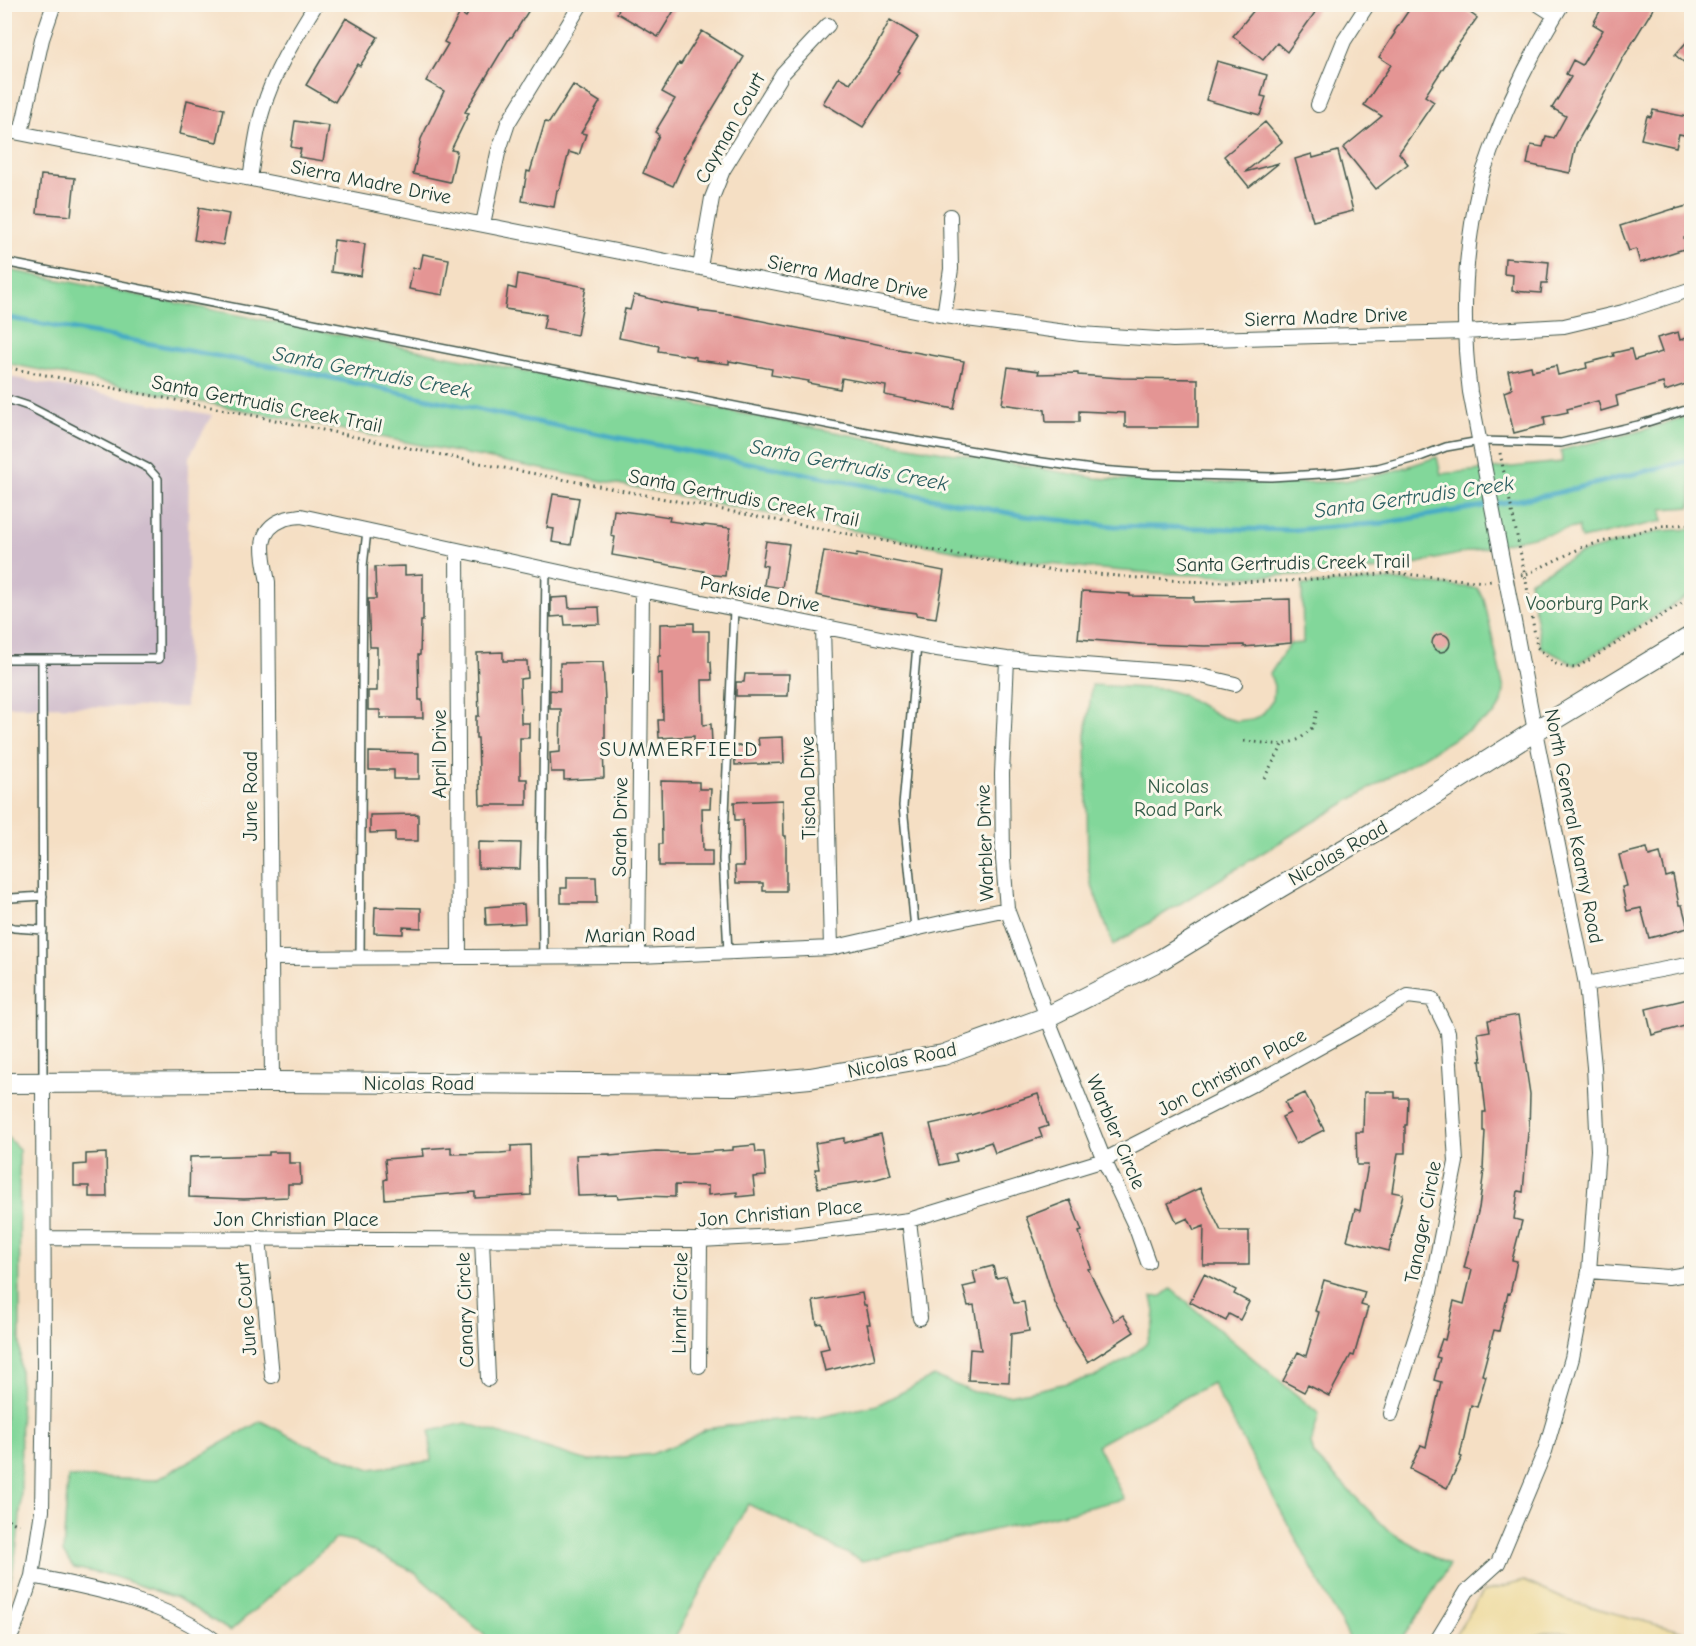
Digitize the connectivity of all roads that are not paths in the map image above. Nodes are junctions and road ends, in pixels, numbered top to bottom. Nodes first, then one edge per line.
1 (54, 4) edge
2 (316, 4) edge
3 (581, 4) edge
4 (1368, 4) edge
5 (1538, 4) edge
6 (1558, 10) edge
7 (828, 25) dead end
8 (1318, 105) dead end
9 (4, 129) edge
10 (21, 133) junction
11 (250, 178) junction
12 (950, 216) dead end
13 (483, 224) junction
14 (4, 262) edge
15 (700, 267) junction
16 (1692, 289) edge
17 (944, 316) junction
18 (1465, 332) junction
19 (4, 398) edge
20 (1692, 408) edge
21 (1481, 445) junction
22 (282, 519) joint
23 (367, 531) junction
24 (457, 550) junction
25 (546, 569) junction
26 (642, 590) junction
27 (734, 609) junction
28 (823, 627) junction
29 (1692, 636) edge
30 (916, 645) junction
31 (4, 659) edge
32 (1007, 659) junction
33 (42, 660) junction
34 (1235, 684) dead end
35 (1535, 731) junction
36 (43, 896) junction
37 (4, 900) edge
38 (1007, 909) junction
39 (4, 925) edge
40 (915, 929) junction
41 (43, 930) junction
42 (831, 948) junction
43 (728, 952) junction
44 (543, 956) junction
45 (638, 956) junction
46 (459, 957) junction
47 (270, 958) junction
48 (360, 958) junction
49 (1692, 963) edge
50 (1586, 984) junction
51 (1047, 1017) junction
52 (1448, 1032) joint
53 (272, 1082) junction
54 (4, 1083) edge
55 (43, 1083) junction
56 (1104, 1160) junction
57 (909, 1220) junction
58 (44, 1238) junction
59 (259, 1238) junction
60 (482, 1240) junction
61 (700, 1240) junction
62 (1148, 1262) dead end
63 (1589, 1271) junction
64 (1692, 1273) edge
65 (920, 1318) dead end
66 (699, 1366) dead end
67 (272, 1376) dead end
68 (488, 1379) dead end
69 (1391, 1414) dead end
70 (32, 1576) junction
71 (8, 1641) edge
72 (217, 1641) edge
73 (1436, 1641) edge

1 - 10 street
2 - 11 street
3 - 13 street
4 - 8 street
5 - 6 street
6 - 18 street, North General Kearny Road
7 - 15 street, Cayman Court
9 - 10 street, Sierra Madre Drive
10 - 11 street, Sierra Madre Drive
11 - 13 street, Sierra Madre Drive
12 - 17 street
13 - 15 street, Sierra Madre Drive
14 - 21 lane
15 - 17 street, Sierra Madre Drive
16 - 18 street, Sierra Madre Drive
17 - 18 street, Sierra Madre Drive
18 - 21 street, North General Kearny Road
19 - 33 lane
20 - 21 lane
21 - 35 street, North General Kearny Road
22 - 23 street, Parkside Drive
22 - 47 street, June Road
23 - 24 street, Parkside Drive
23 - 48 lane
24 - 25 street, Parkside Drive
24 - 46 street, April Drive
25 - 26 street, Parkside Drive
25 - 44 lane
26 - 27 street, Parkside Drive
26 - 45 street, Sarah Drive
27 - 28 street, Parkside Drive
27 - 43 lane
28 - 30 street, Parkside Drive
28 - 42 street, Tischa Drive
29 - 35 main road, Nicolas Road
30 - 32 street, Parkside Drive
30 - 40 lane
31 - 33 lane
32 - 34 street, Parkside Drive
32 - 38 street, Warbler Drive
33 - 36 lane
35 - 50 street, North General Kearny Road
35 - 51 main road, Nicolas Road
36 - 37 lane
36 - 41 lane
38 - 40 street, Marian Road
38 - 51 street, Warbler Drive
39 - 41 lane
40 - 42 street, Marian Road
41 - 55 lane
42 - 43 street, Marian Road
43 - 45 street, Marian Road
44 - 45 street, Marian Road
44 - 46 street, Marian Road
46 - 48 street, Marian Road
47 - 48 street, Marian Road
47 - 53 street, June Road
49 - 50 street
50 - 63 street, North General Kearny Road
51 - 53 main road, Nicolas Road
51 - 56 street, Warbler Circle
52 - 56 street, Jon Christian Place
52 - 69 street, Tanager Circle
53 - 55 main road, Nicolas Road
54 - 55 main road, Nicolas Road
55 - 58 street
56 - 57 street, Jon Christian Place
56 - 62 street, Warbler Circle
57 - 61 street, Jon Christian Place
57 - 65 street
58 - 59 street, Jon Christian Place
58 - 70 street
59 - 60 street, Jon Christian Place
59 - 67 street, June Court
60 - 61 street, Jon Christian Place
60 - 68 street, Canary Circle
61 - 66 street, Linnit Circle
63 - 64 street
63 - 73 street, North General Kearny Road
70 - 71 street
70 - 72 street

